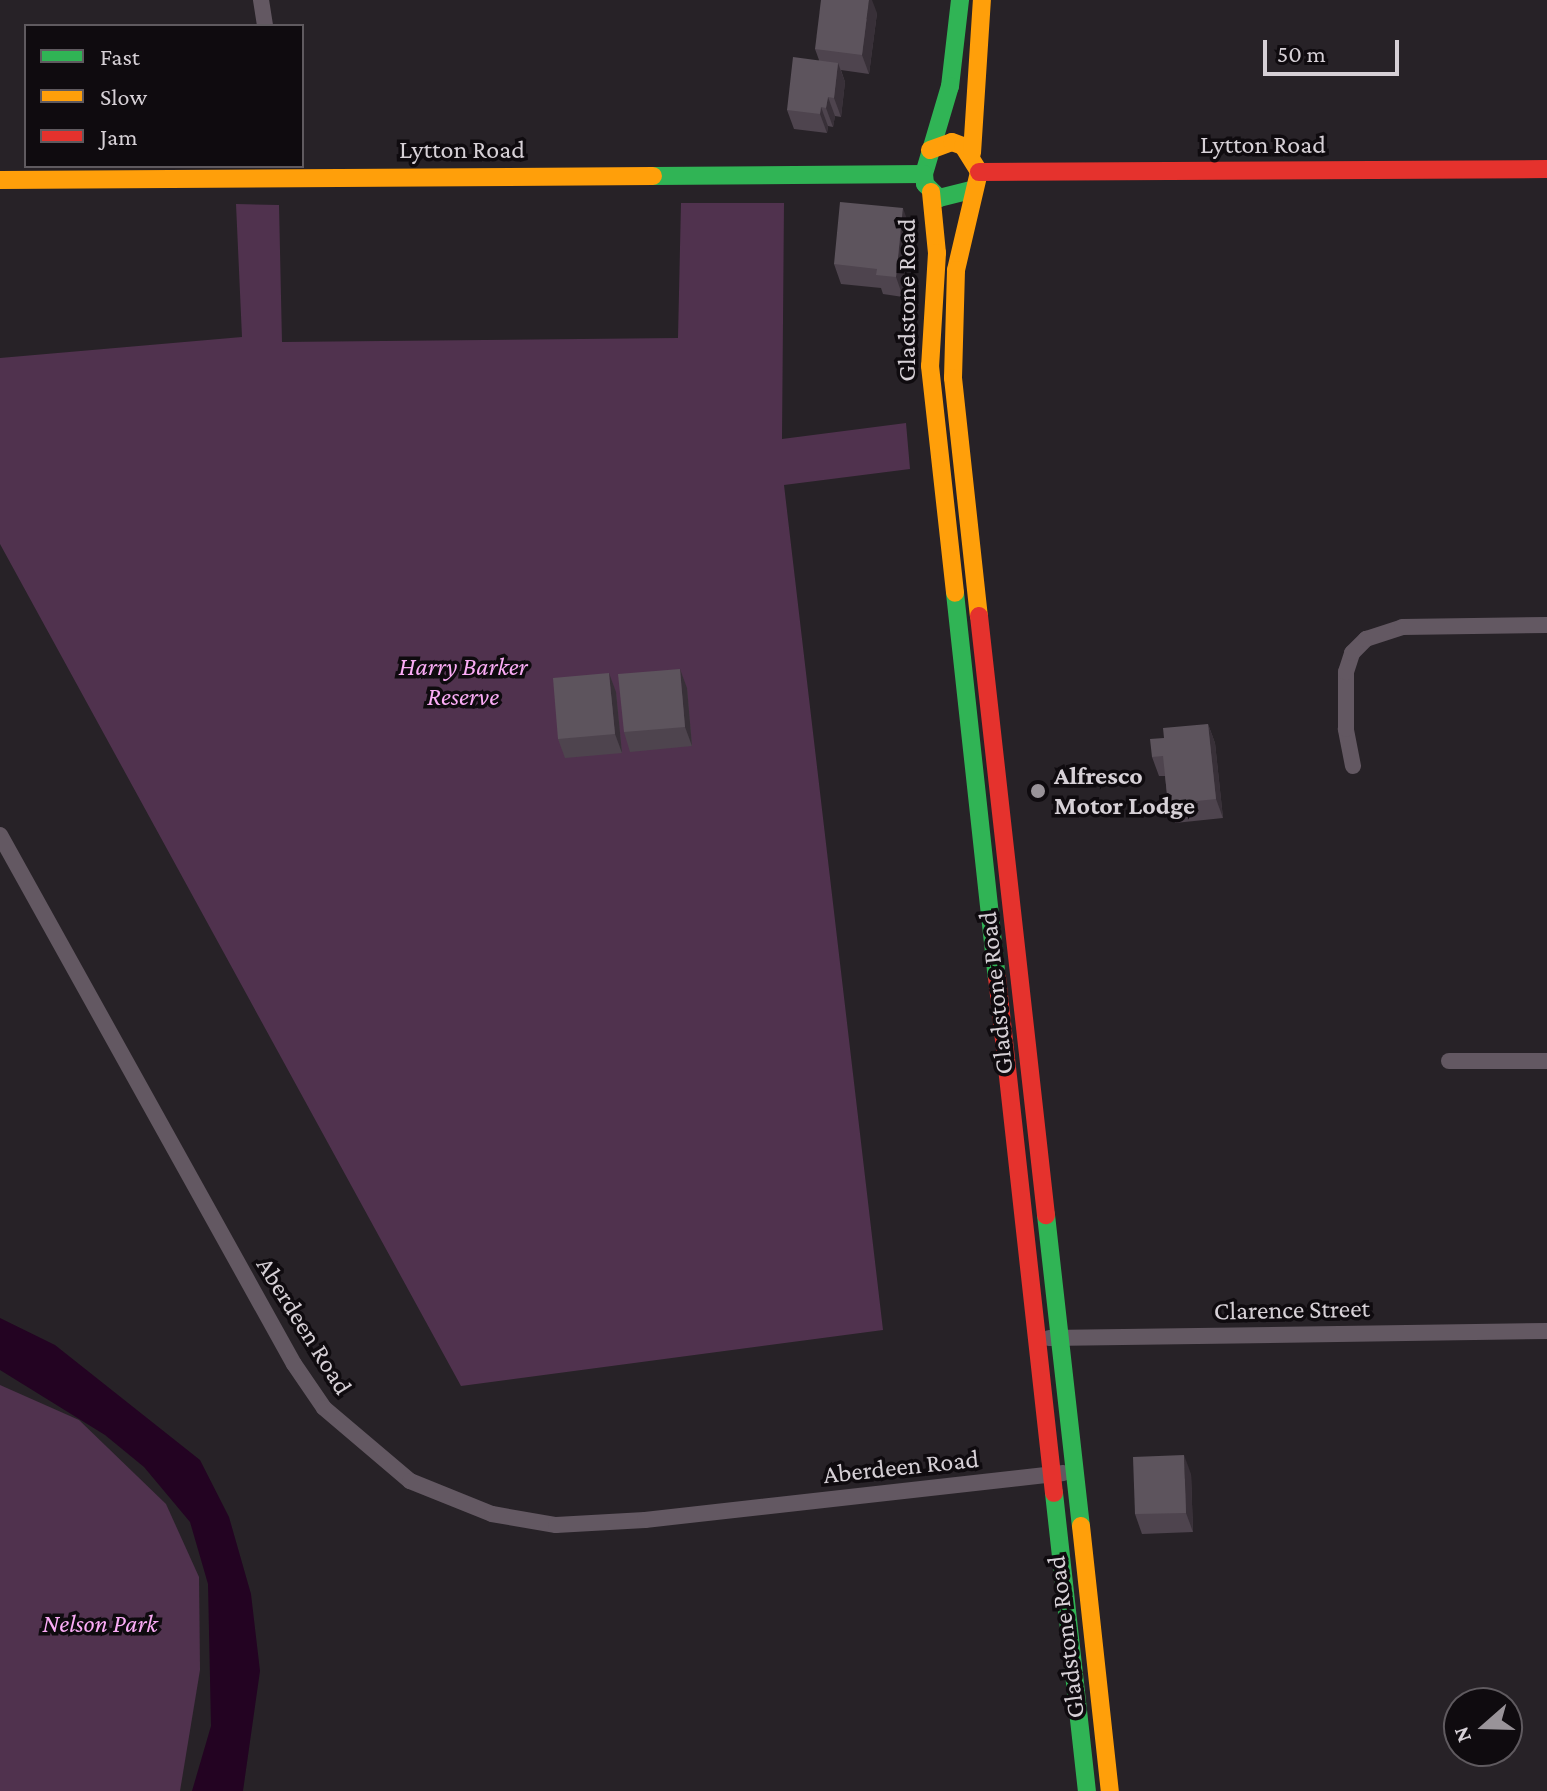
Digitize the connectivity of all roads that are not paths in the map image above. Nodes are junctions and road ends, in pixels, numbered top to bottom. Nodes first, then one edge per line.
1 (261, 0) edge
2 (960, 0) edge
3 (982, 0) edge
4 (265, 24) edge
5 (930, 150) junction
6 (972, 153) junction
7 (1547, 169) edge
8 (256, 172) edge
9 (979, 172) junction
10 (924, 174) junction
11 (0, 180) edge
12 (972, 190) junction
13 (931, 192) junction
14 (1547, 625) edge
15 (1353, 766) dead end
16 (0, 835) edge
17 (1449, 1061) dead end
18 (1547, 1061) edge
19 (1547, 1331) edge
20 (1059, 1337) junction
21 (1038, 1340) junction
22 (1063, 1473) junction
23 (1087, 1791) edge
24 (1110, 1791) edge

1 - 4 street
2 - 5 main road
3 - 6 main road
5 - 6 main road
5 - 10 main road
6 - 9 main road
7 - 9 main road, Lytton Road
8 - 10 main road, Lytton Road
8 - 11 main road, Lytton Road
9 - 12 main road
10 - 13 main road
12 - 13 main road
12 - 20 main road, Gladstone Road
13 - 21 main road, Gladstone Road
14 - 15 street
16 - 22 street, Aberdeen Road
17 - 18 street
19 - 20 street, Clarence Street
20 - 21 street, Clarence Street
20 - 22 main road, Gladstone Road
21 - 22 main road, Gladstone Road
22 - 23 main road, Gladstone Road
22 - 24 main road, Gladstone Road

